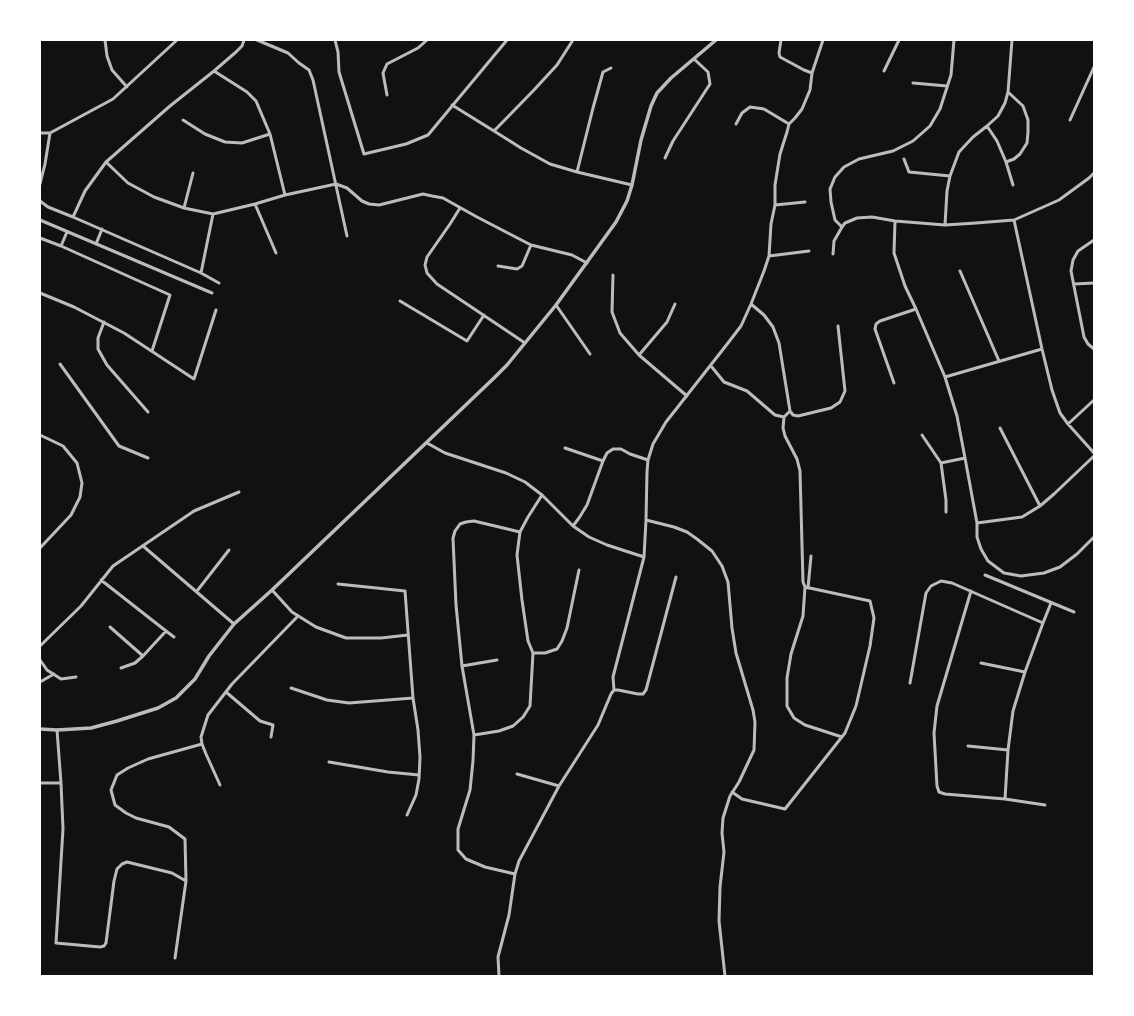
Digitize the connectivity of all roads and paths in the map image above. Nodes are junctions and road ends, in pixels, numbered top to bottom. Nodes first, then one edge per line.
1 (105, 40) edge
2 (177, 40) edge
3 (244, 40) edge
4 (258, 40) edge
5 (335, 40) edge
6 (427, 40) edge
7 (507, 40) edge
8 (573, 40) edge
9 (716, 40) edge
10 (781, 40) edge
11 (823, 40) edge
12 (899, 40) edge
13 (954, 40) edge
14 (1012, 40) edge
15 (694, 59) junction
16 (1094, 67) edge
17 (611, 68) dead end
18 (214, 71) junction
19 (884, 71) dead end
20 (812, 73) junction
21 (1092, 75) edge
22 (913, 83) dead end
23 (947, 86) junction
24 (127, 87) junction
25 (1008, 92) junction
26 (387, 95) dead end
27 (452, 105) junction
28 (183, 120) dead end
29 (1070, 120) dead end
30 (736, 124) dead end
31 (789, 124) junction
32 (987, 126) junction
33 (494, 130) junction
34 (40, 133) edge
35 (50, 133) junction
36 (270, 134) junction
37 (665, 158) dead end
38 (904, 159) dead end
39 (106, 162) junction
40 (1006, 162) junction
41 (577, 172) junction
42 (193, 173) dead end
43 (1094, 173) edge
44 (950, 176) junction
45 (40, 184) edge
46 (336, 184) junction
47 (632, 185) junction
48 (1013, 185) dead end
49 (285, 195) junction
50 (40, 201) edge
51 (805, 202) dead end
52 (255, 204) junction
53 (775, 206) junction
54 (184, 208) junction
55 (460, 208) junction
56 (213, 214) junction
57 (73, 217) junction
58 (40, 220) edge
59 (1014, 220) junction
60 (895, 222) junction
61 (945, 225) junction
62 (842, 227) junction
63 (102, 229) junction
64 (67, 232) junction
65 (347, 236) dead end
66 (40, 238) edge
67 (1094, 240) edge
68 (96, 244) junction
69 (531, 245) junction
70 (61, 246) junction
71 (809, 251) dead end
72 (276, 253) dead end
73 (832, 254) dead end
74 (769, 256) junction
75 (587, 262) junction
76 (498, 266) dead end
77 (960, 271) dead end
78 (201, 273) junction
79 (613, 275) dead end
80 (219, 283) dead end
81 (1094, 283) edge
82 (1074, 284) junction
83 (40, 293) edge
84 (212, 293) dead end
85 (400, 300) dead end
86 (556, 304) junction
87 (675, 304) dead end
88 (751, 304) junction
89 (916, 309) junction
90 (216, 310) dead end
91 (484, 315) junction
92 (104, 322) junction
93 (838, 326) dead end
94 (525, 343) junction
95 (1042, 349) junction
96 (1094, 349) edge
97 (152, 351) junction
98 (590, 354) dead end
99 (639, 355) junction
100 (999, 361) junction
101 (60, 364) dead end
102 (711, 366) junction
103 (945, 377) junction
104 (894, 383) dead end
105 (687, 396) junction
106 (1094, 400) edge
107 (790, 411) junction
108 (148, 412) dead end
109 (784, 417) junction
110 (1068, 424) junction
111 (1000, 428) dead end
112 (40, 435) edge
113 (922, 435) dead end
114 (427, 443) junction
115 (564, 448) dead end
116 (1094, 454) edge
117 (148, 458) dead end
118 (965, 458) junction
119 (648, 460) junction
120 (603, 461) junction
121 (941, 463) junction
122 (239, 492) dead end
123 (542, 495) junction
124 (1040, 506) junction
125 (946, 512) dead end
126 (646, 520) junction
127 (977, 523) junction
128 (573, 526) junction
129 (520, 532) junction
130 (1094, 537) edge
131 (143, 546) junction
132 (40, 548) edge
133 (229, 550) dead end
134 (811, 556) dead end
135 (644, 557) junction
136 (579, 570) dead end
137 (1004, 573) junction
138 (985, 576) dead end
139 (676, 577) dead end
140 (101, 580) junction
141 (999, 582) junction
142 (338, 584) dead end
143 (806, 587) junction
144 (272, 590) junction
145 (197, 591) junction
146 (970, 591) junction
147 (1051, 603) junction
148 (1074, 612) dead end
149 (298, 616) junction
150 (1043, 623) junction
151 (234, 624) junction
152 (110, 627) dead end
153 (166, 631) junction
154 (408, 635) junction
155 (174, 637) dead end
156 (40, 646) edge
157 (533, 654) junction
158 (143, 656) junction
159 (40, 660) edge
160 (497, 660) dead end
161 (981, 663) dead end
162 (462, 666) junction
163 (121, 668) dead end
164 (1025, 672) junction
165 (54, 674) junction
166 (76, 677) dead end
167 (40, 682) edge
168 (910, 683) dead end
169 (291, 688) dead end
170 (614, 690) junction
171 (226, 692) junction
172 (413, 698) junction
173 (40, 729) edge
174 (57, 730) junction
175 (474, 735) junction
176 (271, 737) dead end
177 (842, 737) junction
178 (202, 744) junction
179 (968, 746) dead end
180 (1008, 750) junction
181 (329, 762) dead end
182 (517, 774) dead end
183 (420, 775) junction
184 (40, 782) edge
185 (61, 783) junction
186 (220, 786) dead end
187 (559, 786) junction
188 (732, 792) junction
189 (1005, 799) junction
190 (1045, 805) dead end
191 (407, 815) dead end
192 (515, 874) junction
193 (186, 881) junction
194 (175, 958) dead end
195 (499, 976) edge
196 (725, 976) edge

1 - 24 street
2 - 24 street
3 - 18 street
4 - 46 street
5 - 27 street
6 - 26 street
7 - 27 street
8 - 33 street
9 - 15 street
10 - 20 street
11 - 20 street
12 - 19 street
13 - 23 street
14 - 25 street
15 - 37 street
15 - 47 street
16 - 21 street
17 - 41 street
18 - 36 street
18 - 39 street
20 - 31 street
21 - 29 street
22 - 23 street
23 - 62 street
24 - 35 street
25 - 32 street
25 - 40 street
27 - 33 street
28 - 36 street
30 - 31 street
31 - 53 street
32 - 40 street
32 - 44 street
33 - 41 street
34 - 35 street
35 - 45 street
36 - 49 street
38 - 44 street
39 - 54 street
39 - 57 street
40 - 48 street
41 - 47 street
42 - 54 street
43 - 59 street
44 - 61 street
46 - 49 street
46 - 55 street
46 - 65 street
47 - 75 street
49 - 52 street
50 - 57 street
51 - 53 street
52 - 56 street
52 - 72 street
53 - 74 street
54 - 56 street
55 - 69 street
55 - 91 street
56 - 78 street
57 - 63 street
58 - 64 street
59 - 61 street
59 - 95 street
60 - 61 street
60 - 62 street
60 - 89 street
62 - 73 street
63 - 68 street
63 - 78 street
64 - 68 street
64 - 70 street
66 - 70 street
67 - 82 street
68 - 84 street
69 - 75 street
69 - 76 street
70 - 97 street
71 - 74 street
74 - 88 street
75 - 86 street
77 - 100 street
78 - 80 street
79 - 99 street
81 - 82 street
82 - 96 street
83 - 92 street
85 - 91 street
86 - 94 street
86 - 98 street
87 - 99 street
88 - 102 street
88 - 107 street
89 - 103 street
89 - 104 street
90 - 97 street
91 - 94 street
92 - 97 street
92 - 108 street
93 - 107 street
94 - 114 street
95 - 100 street
95 - 110 street
99 - 105 street
100 - 103 street
101 - 117 street
102 - 105 street
102 - 109 street
103 - 118 street
105 - 119 street
106 - 110 street
107 - 109 street
109 - 143 street
110 - 116 street
111 - 124 street
112 - 132 street
113 - 121 street
114 - 123 street
114 - 144 street
115 - 120 street
116 - 124 street
118 - 121 street
118 - 127 street
119 - 120 street
119 - 126 street
120 - 128 street
121 - 125 street
122 - 131 street
123 - 128 street
123 - 129 street
124 - 127 street
126 - 135 street
126 - 188 street
127 - 137 street
128 - 135 street
129 - 157 street
129 - 162 street
130 - 137 street
131 - 140 street
131 - 145 street
133 - 145 street
134 - 143 street
135 - 170 street
136 - 157 street
137 - 141 street
138 - 141 street
139 - 170 street
140 - 153 street
140 - 156 street
141 - 147 street
142 - 154 street
143 - 177 street
143 - 177 street
144 - 149 street
144 - 151 street
145 - 151 street
146 - 150 street
146 - 168 street
146 - 189 street
147 - 148 street
147 - 150 street
149 - 154 street
149 - 171 street
150 - 164 street
151 - 174 street
152 - 158 street
153 - 155 street
153 - 158 street
154 - 172 street
157 - 175 street
158 - 163 street
159 - 165 street
160 - 162 street
161 - 164 street
162 - 175 street
164 - 180 street
165 - 166 street
165 - 167 street
169 - 172 street
170 - 187 street
171 - 176 street
171 - 178 street
172 - 183 street
173 - 174 street
174 - 185 street
175 - 192 street
177 - 188 street
178 - 186 street
178 - 193 street
179 - 180 street
180 - 189 street
181 - 183 street
182 - 187 street
183 - 191 street
184 - 185 street
185 - 193 street
187 - 192 street
188 - 196 street
189 - 190 street
192 - 195 street
193 - 194 street

